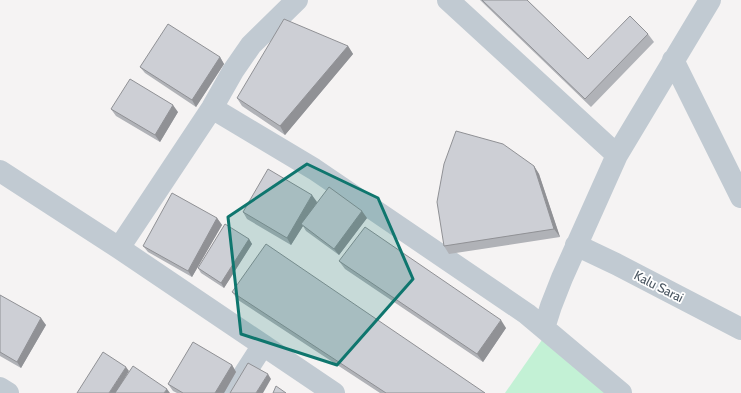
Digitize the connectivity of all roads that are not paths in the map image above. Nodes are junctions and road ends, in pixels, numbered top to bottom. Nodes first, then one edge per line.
1 (296, 0) edge
2 (448, 0) edge
3 (710, 0) edge
4 (673, 60) junction
5 (212, 108) junction
6 (617, 155) junction
7 (0, 171) edge
8 (741, 197) edge
9 (576, 245) junction
10 (119, 248) junction
11 (544, 328) junction
12 (741, 329) edge
13 (263, 345) junction
14 (0, 388) edge
15 (8, 393) edge
16 (232, 393) edge
17 (334, 393) edge
18 (621, 393) edge

1 - 5 street
2 - 6 street
3 - 4 street
4 - 6 street
4 - 8 street
5 - 10 street
5 - 11 street
6 - 9 street
7 - 10 street
9 - 11 street
9 - 12 street, Kalu Sarai
10 - 13 street
11 - 18 street
13 - 16 street
13 - 17 street
14 - 15 street

